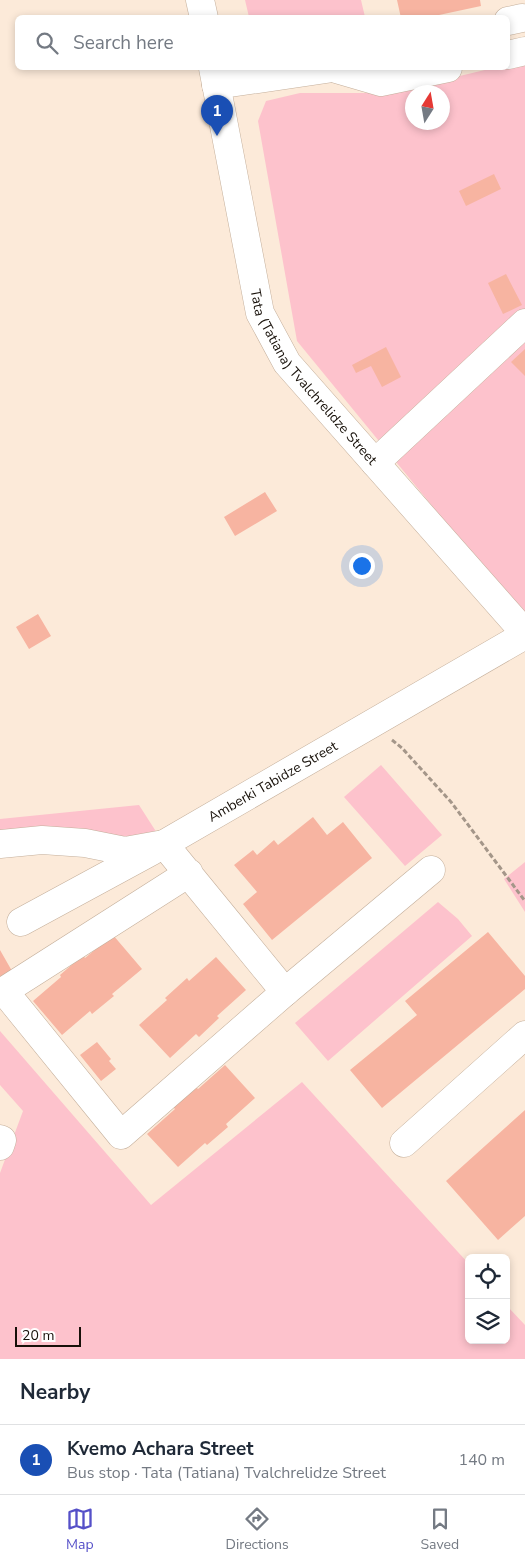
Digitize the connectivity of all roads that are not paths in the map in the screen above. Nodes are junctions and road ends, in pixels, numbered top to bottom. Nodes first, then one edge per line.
1 (200, 0) edge
2 (203, 15) edge
3 (525, 51) edge
4 (510, 55) edge
5 (303, 70) edge
6 (340, 70) edge
7 (438, 70) edge
8 (214, 76) edge
9 (525, 322) edge
10 (375, 463) junction
11 (525, 634) edge
12 (0, 844) edge
13 (164, 844) junction
14 (431, 870) dead end
15 (189, 873) junction
16 (21, 922) dead end
17 (285, 992) junction
18 (525, 1035) edge
19 (0, 1138) edge
20 (404, 1144) dead end
21 (0, 1146) edge

1 - 2 street
3 - 4 street
5 - 8 street
6 - 7 street
8 - 10 street, Tata (Tatiana) Tvalchrelidze Street
9 - 10 street
10 - 11 street, Tata (Tatiana) Tvalchrelidze Street
11 - 13 street, Amberki Tabidze Street
12 - 13 street, Amberki Tabidze Street
13 - 15 street
13 - 16 street
14 - 17 street
15 - 17 street
15 - 17 street
18 - 20 street
19 - 21 street

